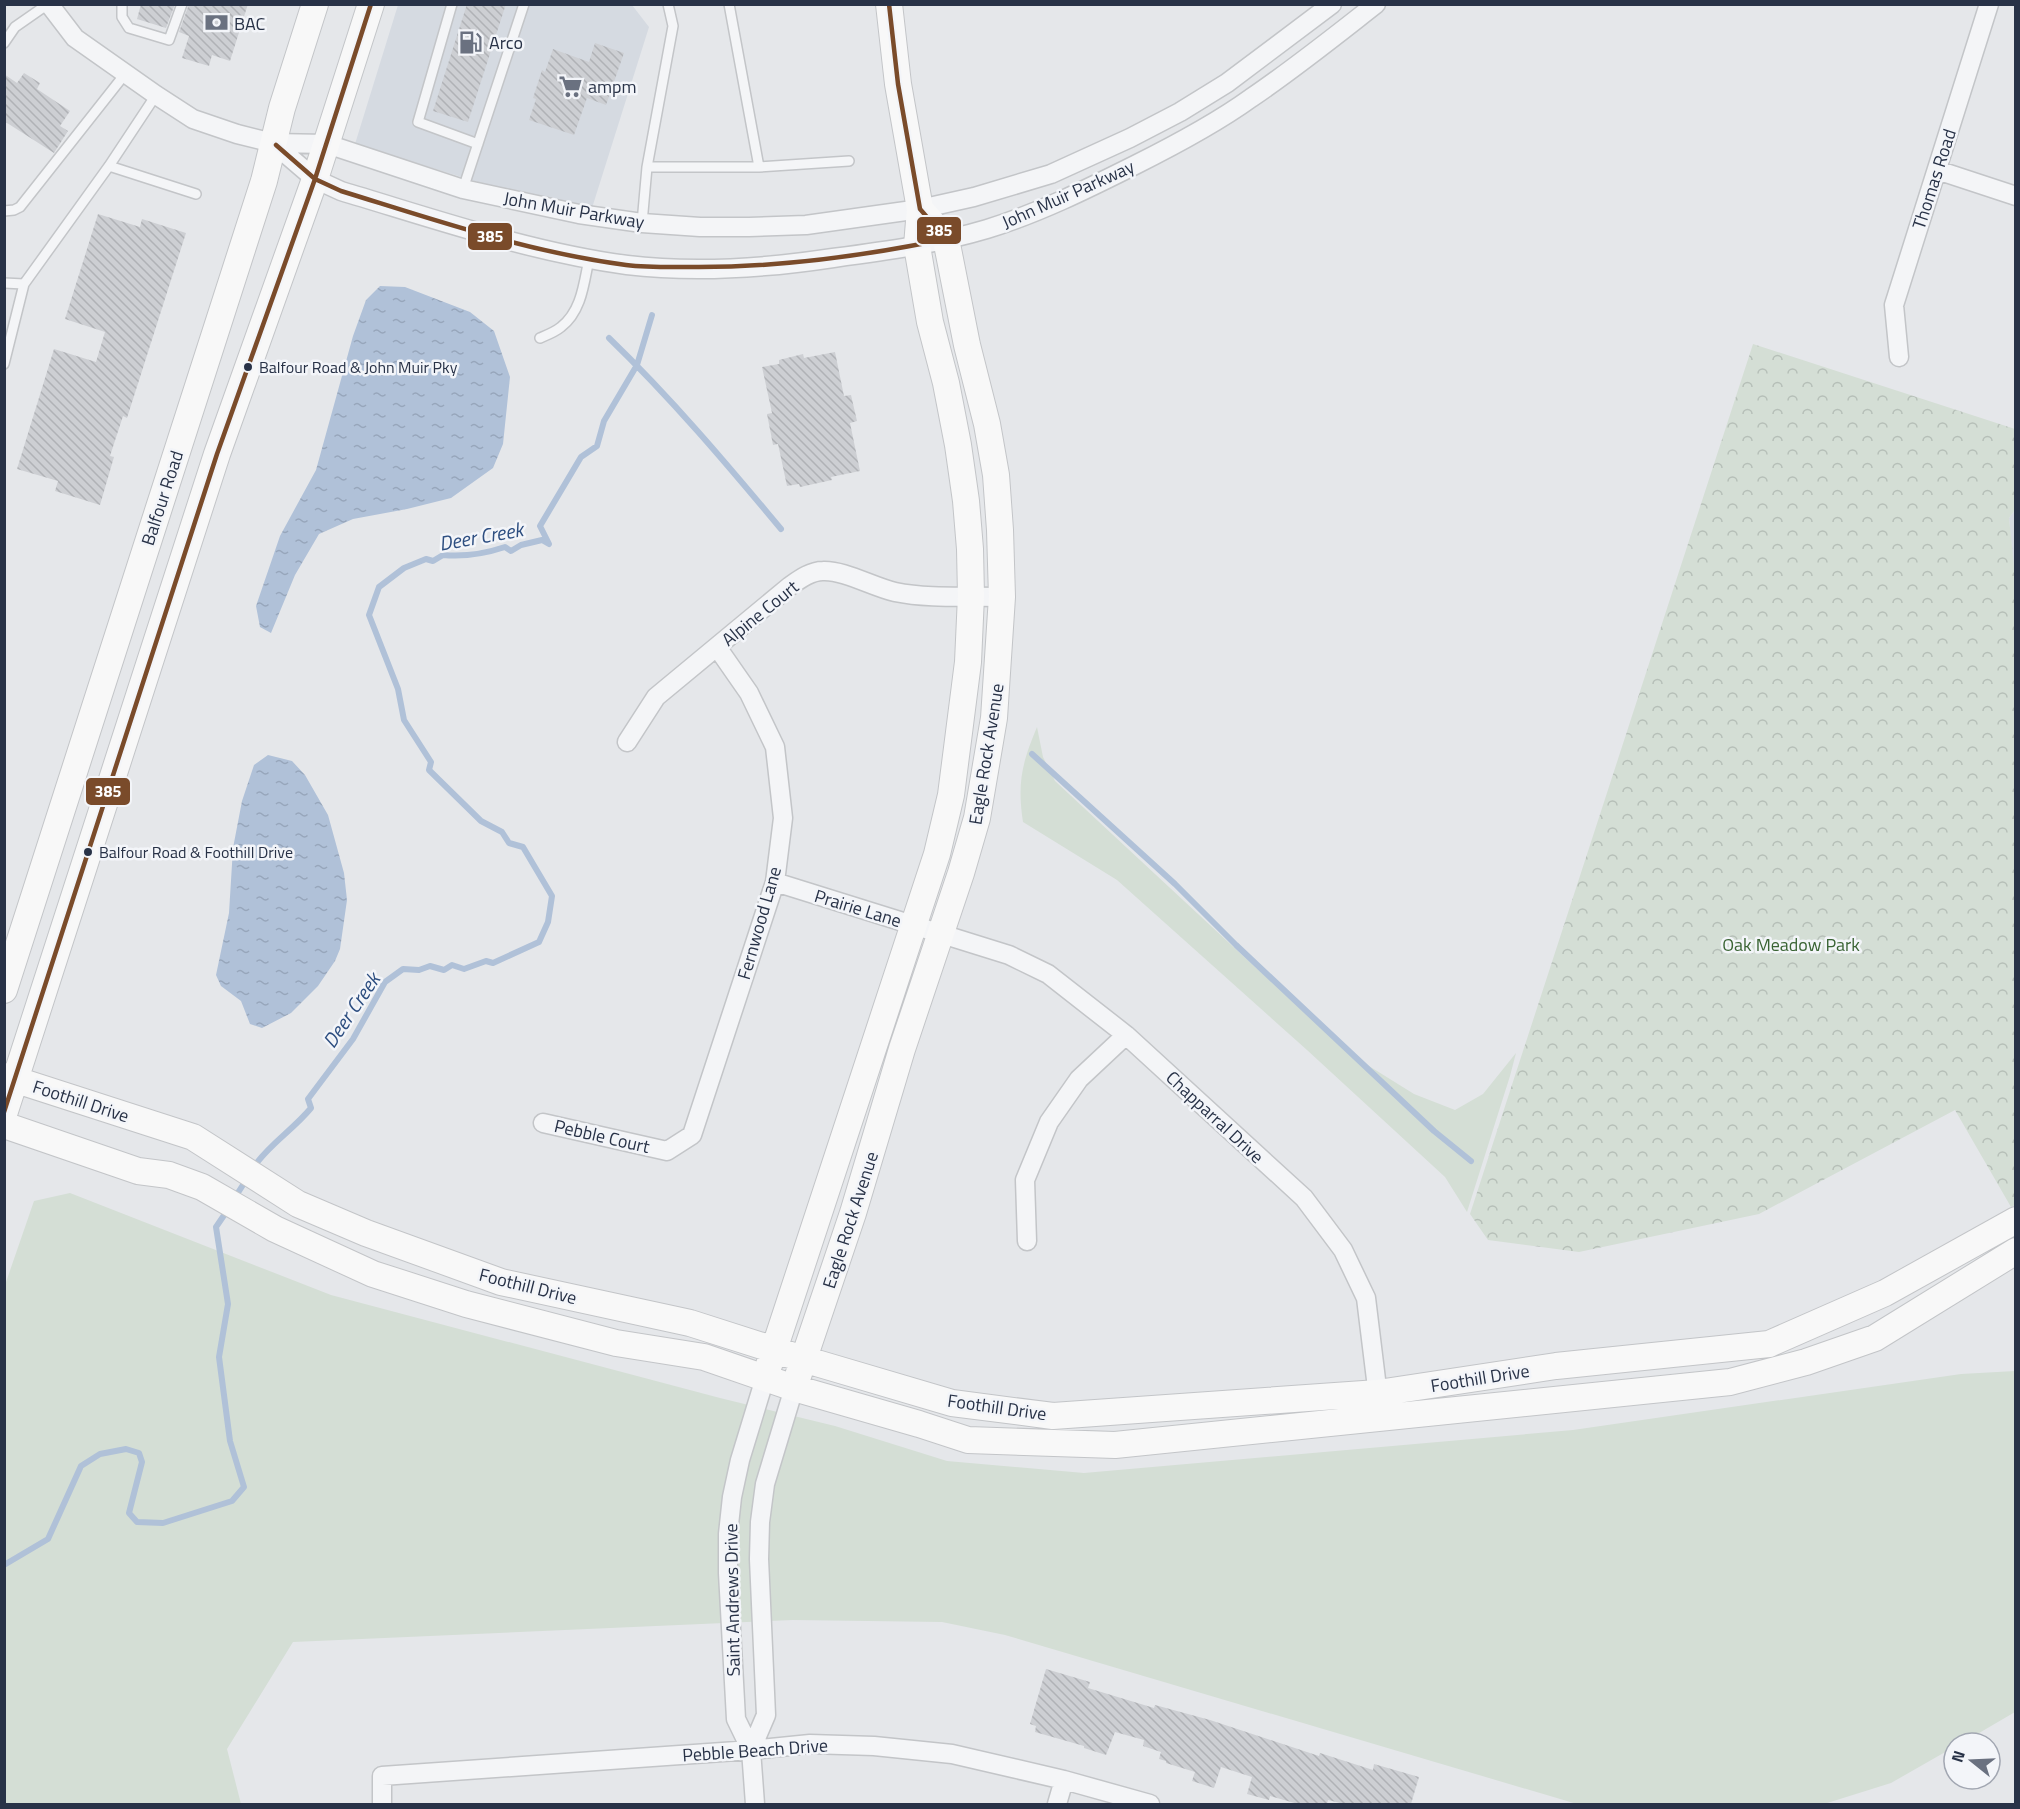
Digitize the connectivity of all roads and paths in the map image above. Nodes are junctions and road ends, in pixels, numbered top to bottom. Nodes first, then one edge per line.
1 (48, 4) edge
2 (122, 4) edge
3 (182, 4) edge
4 (315, 4) edge
5 (371, 4) edge
6 (452, 4) edge
7 (524, 4) edge
8 (668, 4) edge
9 (729, 4) edge
10 (889, 4) edge
11 (1332, 4) edge
12 (1376, 4) edge
13 (1989, 4) edge
14 (4, 43) edge
15 (125, 74) junction
16 (156, 95) junction
17 (273, 143) junction
18 (327, 144) junction
19 (478, 144) junction
20 (849, 160) dead end
21 (109, 166) junction
22 (759, 166) junction
23 (647, 167) junction
24 (1937, 170) junction
25 (315, 179) junction
26 (463, 189) junction
27 (196, 194) dead end
28 (2016, 196) edge
29 (920, 209) junction
30 (4, 211) edge
31 (642, 223) junction
32 (946, 239) junction
33 (916, 246) junction
34 (589, 259) junction
35 (4, 283) edge
36 (24, 284) junction
37 (540, 338) dead end
38 (1899, 357) dead end
39 (4, 364) edge
40 (971, 596) junction
41 (1002, 597) junction
42 (717, 647) junction
43 (627, 742) dead end
44 (775, 882) junction
45 (914, 924) junction
46 (941, 933) junction
47 (4, 990) edge
48 (1126, 1035) junction
49 (9, 1078) edge
50 (4, 1114) edge
51 (543, 1123) dead end
52 (4, 1125) edge
53 (692, 1135) joint
54 (2016, 1220) edge
55 (1027, 1241) dead end
56 (2016, 1251) edge
57 (774, 1349) junction
58 (803, 1359) junction
59 (765, 1378) junction
60 (794, 1388) junction
61 (1379, 1405) junction
62 (752, 1750) junction
63 (1064, 1780) junction
64 (382, 1804) edge
65 (755, 1804) edge
66 (1057, 1804) edge
67 (1150, 1804) edge

1 - 14 lane
1 - 15 street, John Muir Parkway
2 - 3 lane
4 - 17 street, Balfour Road
5 - 18 street
6 - 19 lane
7 - 19 lane
8 - 23 lane
9 - 22 lane
10 - 29 street, Eagle Rock Avenue
11 - 29 street, John Muir Parkway
12 - 32 street, John Muir Parkway
13 - 24 street, Thomas Road
15 - 16 street, John Muir Parkway
15 - 30 lane
16 - 17 street, John Muir Parkway
16 - 21 lane
17 - 18 street, John Muir Parkway
17 - 25 street, John Muir Parkway
17 - 47 street, Balfour Road
18 - 25 street
18 - 26 street, John Muir Parkway
19 - 26 lane
20 - 22 lane
21 - 27 lane
21 - 36 lane
22 - 23 lane
23 - 31 lane
24 - 28 street
24 - 38 street, Thomas Road
25 - 34 street, John Muir Parkway
25 - 49 street
26 - 31 street, John Muir Parkway
29 - 31 street, John Muir Parkway
29 - 32 street, Eagle Rock Avenue
29 - 33 street, Eagle Rock Avenue
32 - 33 street, John Muir Parkway
32 - 41 street, Eagle Rock Avenue
33 - 34 street, John Muir Parkway
33 - 40 street, Eagle Rock Avenue
34 - 37 lane
35 - 36 lane
36 - 39 lane
40 - 41 street, Alpine Court
40 - 42 street, Alpine Court
40 - 45 street, Eagle Rock Avenue
41 - 46 street, Eagle Rock Avenue
42 - 43 street, Alpine Court
42 - 44 street, Fernwood Lane
44 - 45 street, Prairie Lane
44 - 53 street, Fernwood Lane
45 - 46 street, Prairie Lane
45 - 57 street, Eagle Rock Avenue
46 - 48 street, Chapparral Drive
46 - 58 street, Eagle Rock Avenue
48 - 55 street
48 - 61 street, Chapparral Drive
49 - 50 street
49 - 57 street, Foothill Drive
51 - 53 street, Pebble Court
52 - 59 street, Foothill Drive
54 - 61 street, Foothill Drive
56 - 61 street, Foothill Drive
57 - 58 street, Foothill Drive
57 - 59 street, Eagle Rock Avenue
58 - 60 street, Eagle Rock Avenue
58 - 61 street, Foothill Drive
59 - 60 street, Foothill Drive
59 - 62 street, Saint Andrews Drive
60 - 61 street, Foothill Drive
60 - 62 street, Saint Andrews Drive
62 - 63 street, Pebble Beach Drive
62 - 64 street, Pebble Beach Drive
62 - 65 street, Saint Andrews Drive
63 - 66 street
63 - 67 street, Pebble Beach Drive

